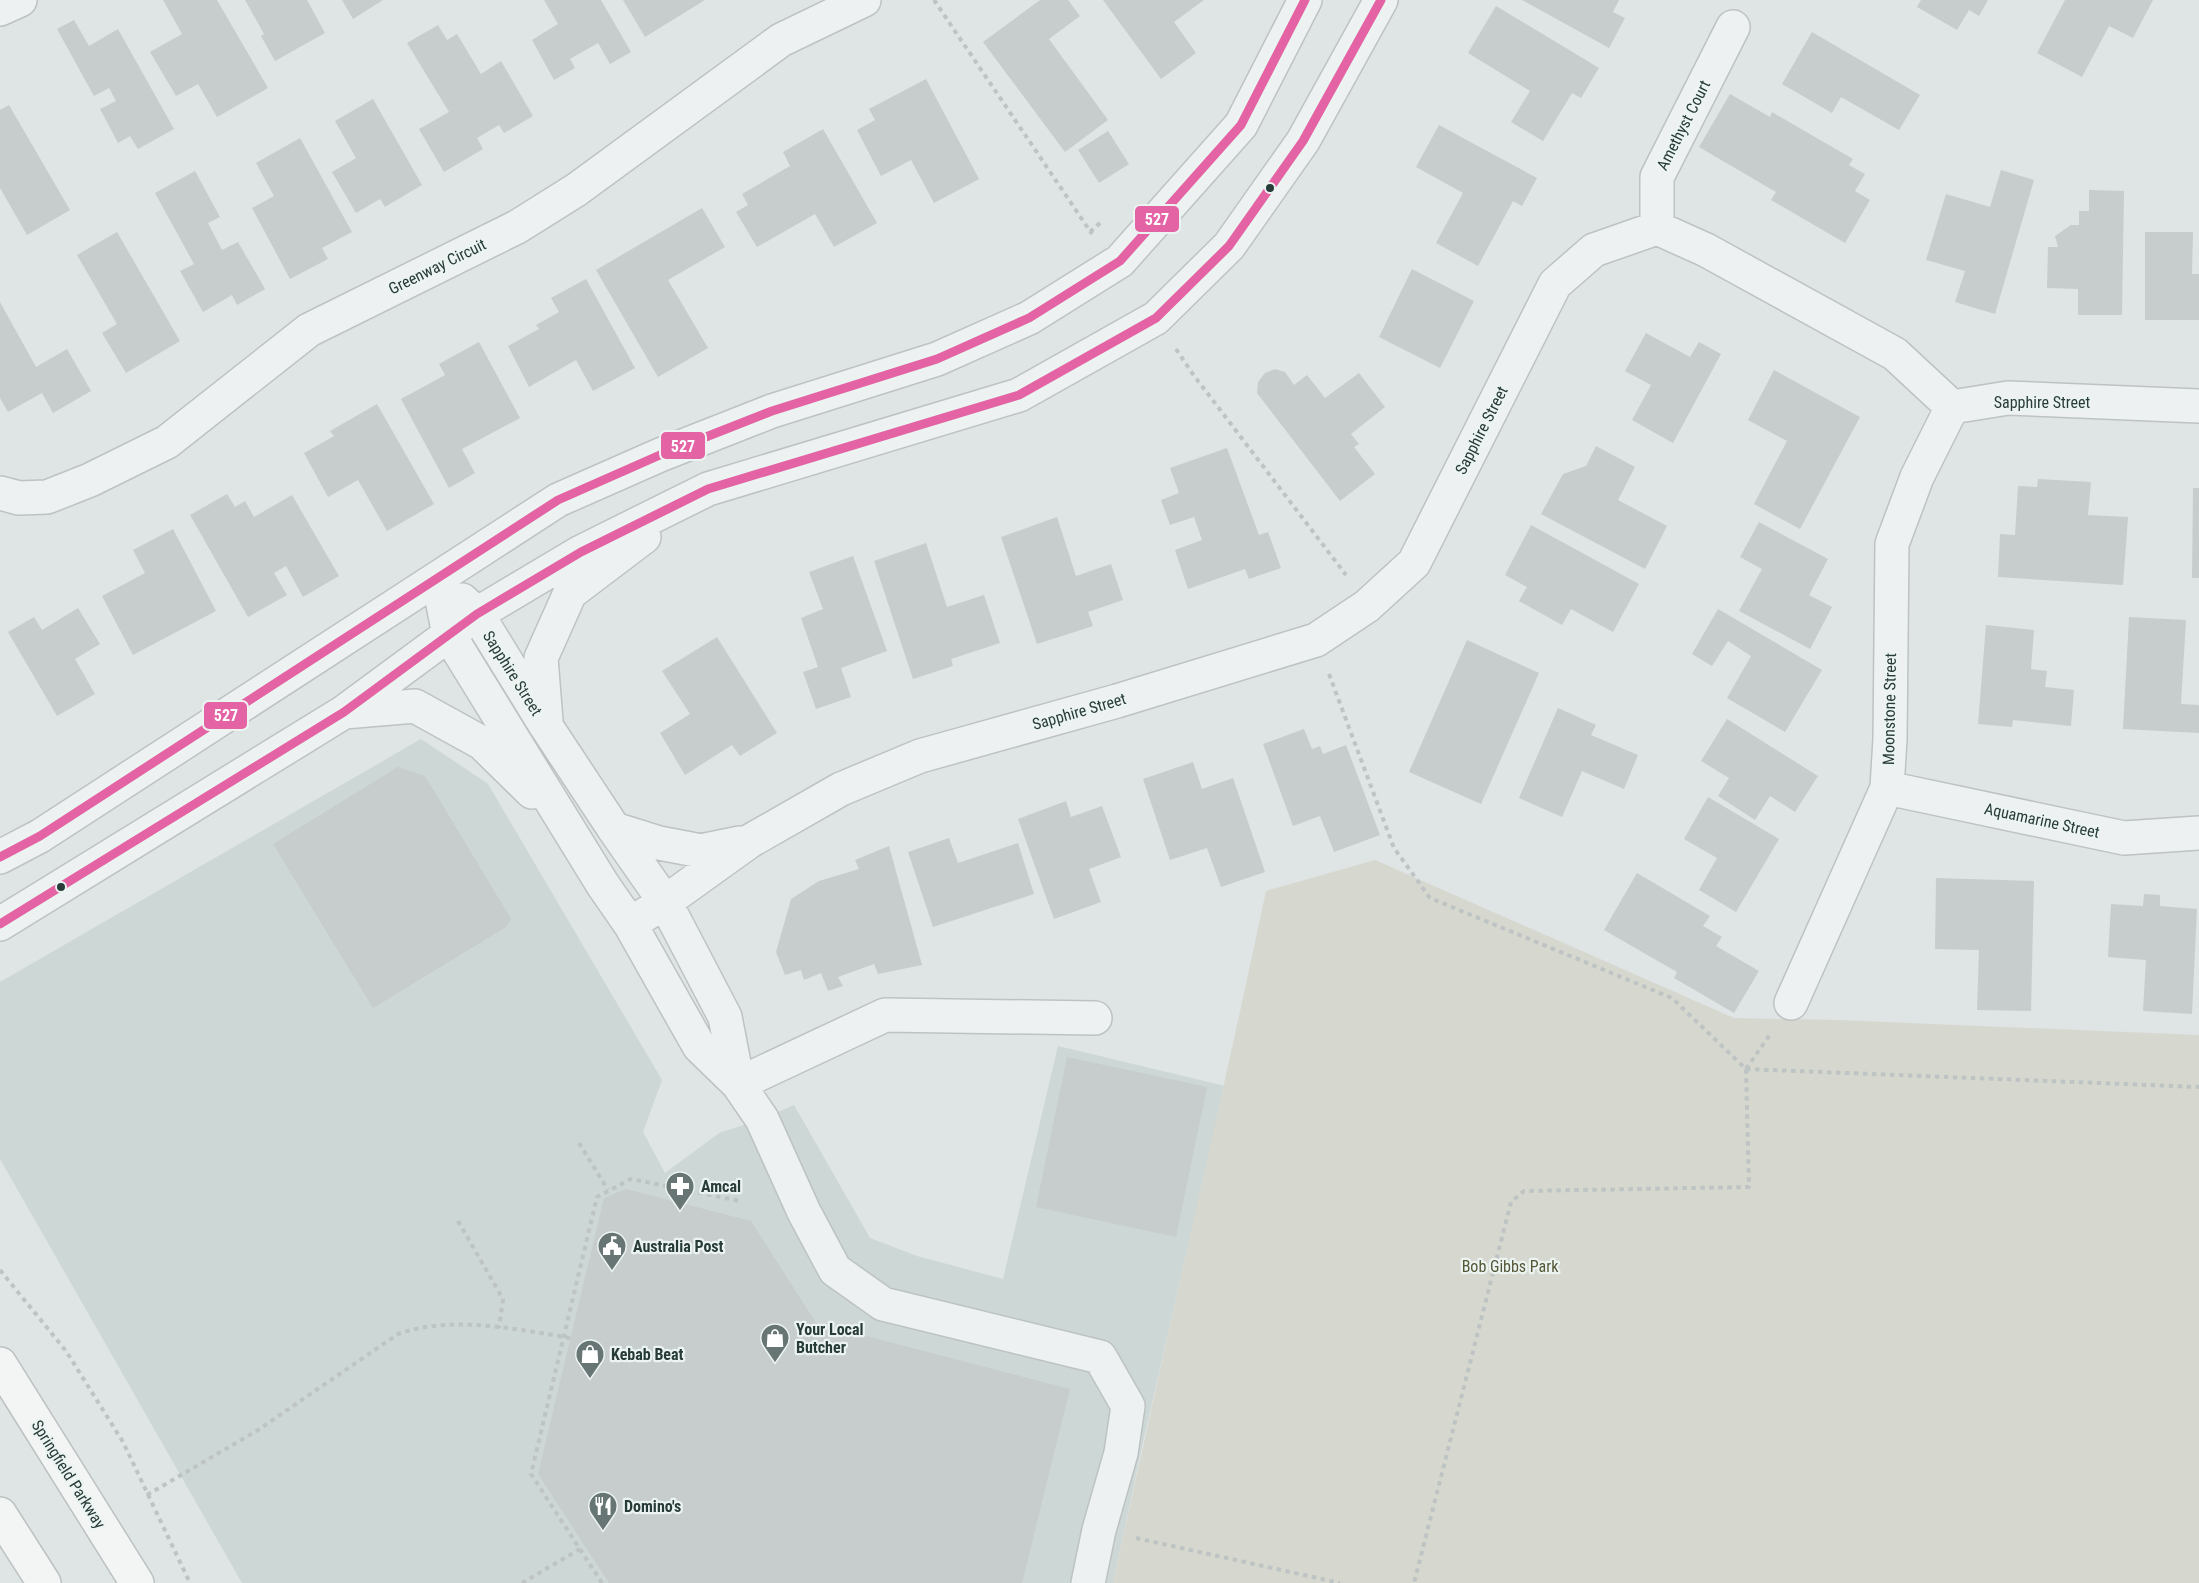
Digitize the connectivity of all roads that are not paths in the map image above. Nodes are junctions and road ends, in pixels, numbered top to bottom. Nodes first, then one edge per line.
1 (20, 0) edge
2 (864, 0) edge
3 (1305, 0) edge
4 (1381, 0) edge
5 (0, 9) edge
6 (1733, 27) dead end
7 (1657, 228) junction
8 (2199, 406) edge
9 (1952, 407) junction
10 (708, 489) junction
11 (0, 493) edge
12 (438, 579) junction
13 (477, 614) junction
14 (449, 635) junction
15 (344, 712) junction
16 (546, 726) junction
17 (1887, 788) junction
18 (565, 824) junction
19 (614, 829) junction
20 (2199, 833) edge
21 (750, 841) junction
22 (0, 857) edge
23 (665, 902) junction
24 (0, 924) edge
25 (630, 924) junction
26 (1791, 1003) dead end
27 (1095, 1018) dead end
28 (738, 1084) junction
29 (0, 1364) edge
30 (0, 1514) edge
31 (44, 1583) edge
32 (137, 1583) edge
33 (1088, 1583) edge

1 - 5 street
2 - 11 street, Greenway Circuit
3 - 12 street
4 - 10 street
6 - 7 street, Amethyst Court
7 - 9 street
7 - 21 street, Sapphire Street
8 - 9 street, Sapphire Street
9 - 17 street, Moonstone Street
10 - 13 street
10 - 16 street
12 - 13 street, Sapphire Street
12 - 14 street, Sapphire Street
12 - 22 street
13 - 14 street
13 - 16 street, Sapphire Street
14 - 15 street
14 - 18 street, Sapphire Street
15 - 18 street, Sapphire Street
15 - 24 street
16 - 19 street, Sapphire Street
17 - 20 street, Aquamarine Street
17 - 26 street, Moonstone Street
18 - 25 street, Sapphire Street
19 - 21 street, Sapphire Street
19 - 23 street, Sapphire Street
21 - 23 street, Sapphire Street
23 - 25 street, Sapphire Street
23 - 28 street, Sapphire Street
25 - 28 street, Sapphire Street
27 - 28 street
28 - 33 street
29 - 32 main road, Springfield Parkway
30 - 31 main road

